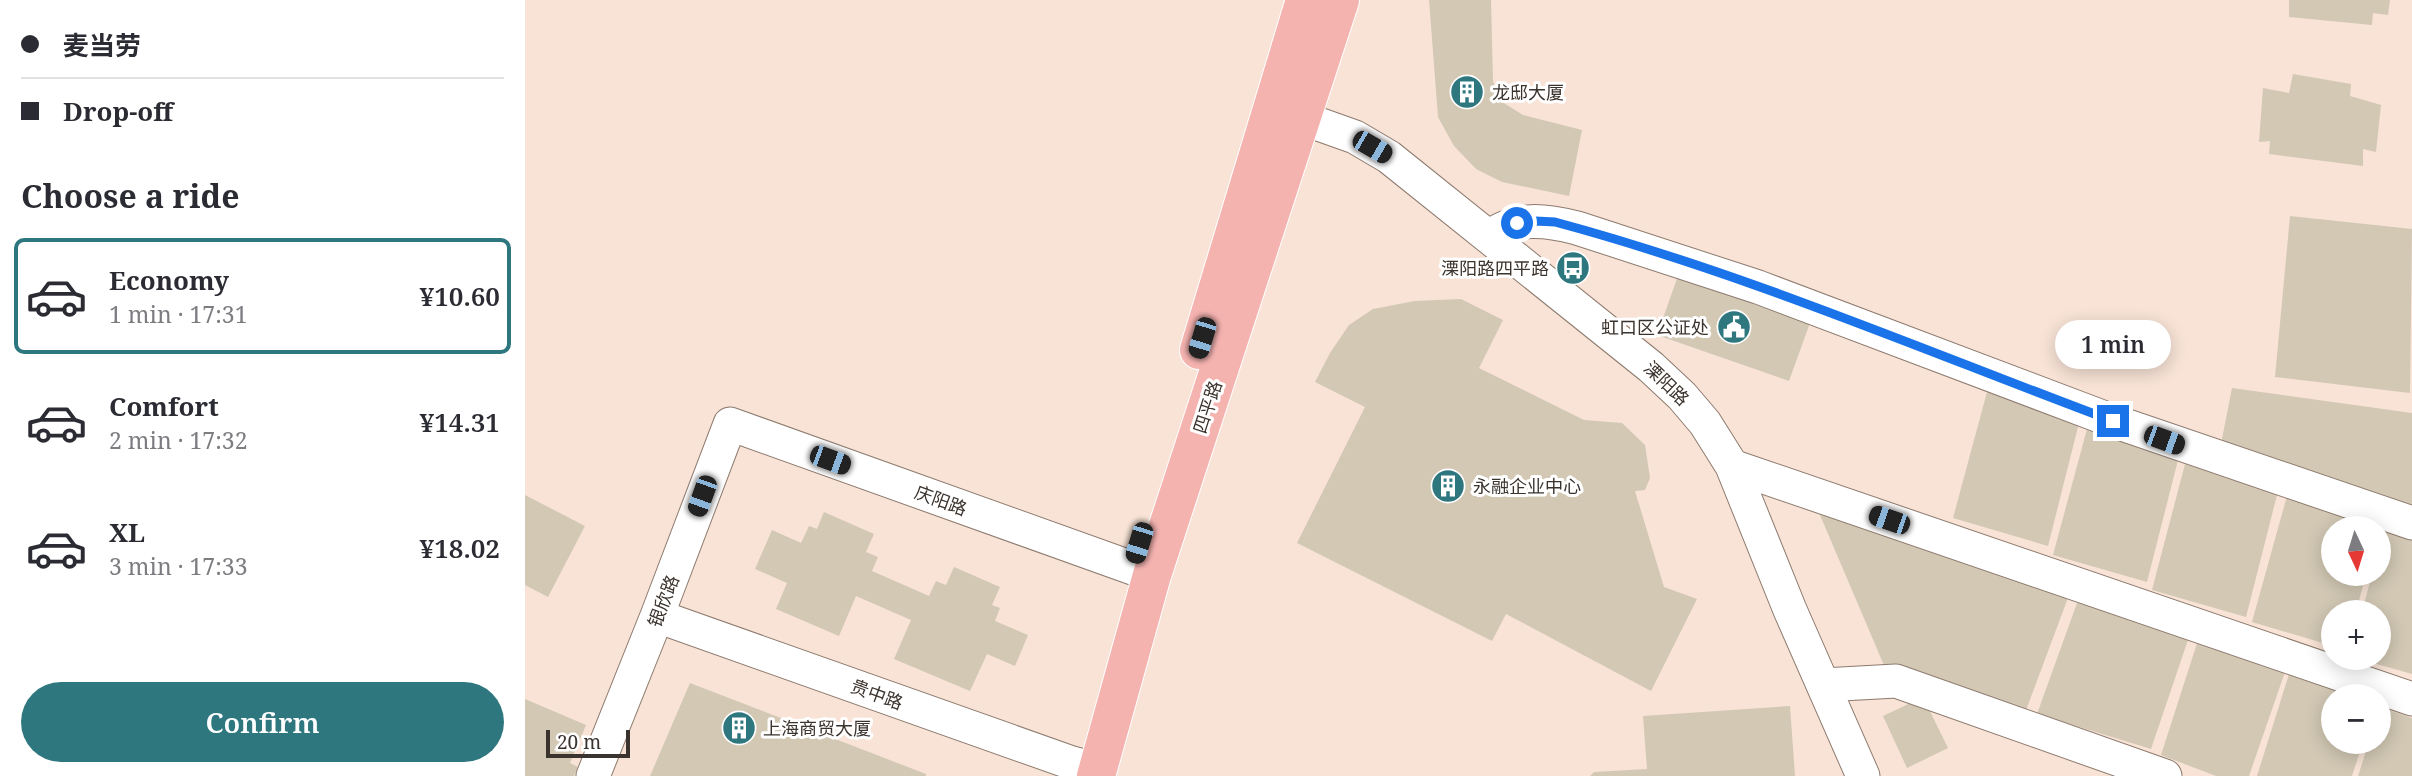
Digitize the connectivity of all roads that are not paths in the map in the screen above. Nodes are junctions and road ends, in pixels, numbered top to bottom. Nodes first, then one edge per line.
1 (1305, 0) edge
2 (1340, 0) edge
3 (1288, 113) junction
4 (1489, 237) junction
5 (730, 424) joint
6 (1732, 466) junction
7 (2412, 523) edge
8 (1142, 572) junction
9 (657, 616) junction
10 (1823, 685) junction
11 (2412, 699) edge
12 (1083, 771) edge
13 (593, 776) edge
14 (1863, 776) edge
15 (2165, 776) edge

1 - 3 main road, 四平路
2 - 3 main road, 四平路
3 - 4 street, 溧阳路
3 - 8 main road, 四平路
4 - 6 street, 溧阳路
4 - 7 street
5 - 8 street, 庆阳路
5 - 9 street, 银欣路
6 - 10 street, 溧阳路
6 - 11 street
8 - 12 main road, 四平路
9 - 12 street, 贵中路
9 - 13 street, 银欣路
10 - 14 street, 溧阳路
10 - 15 street

